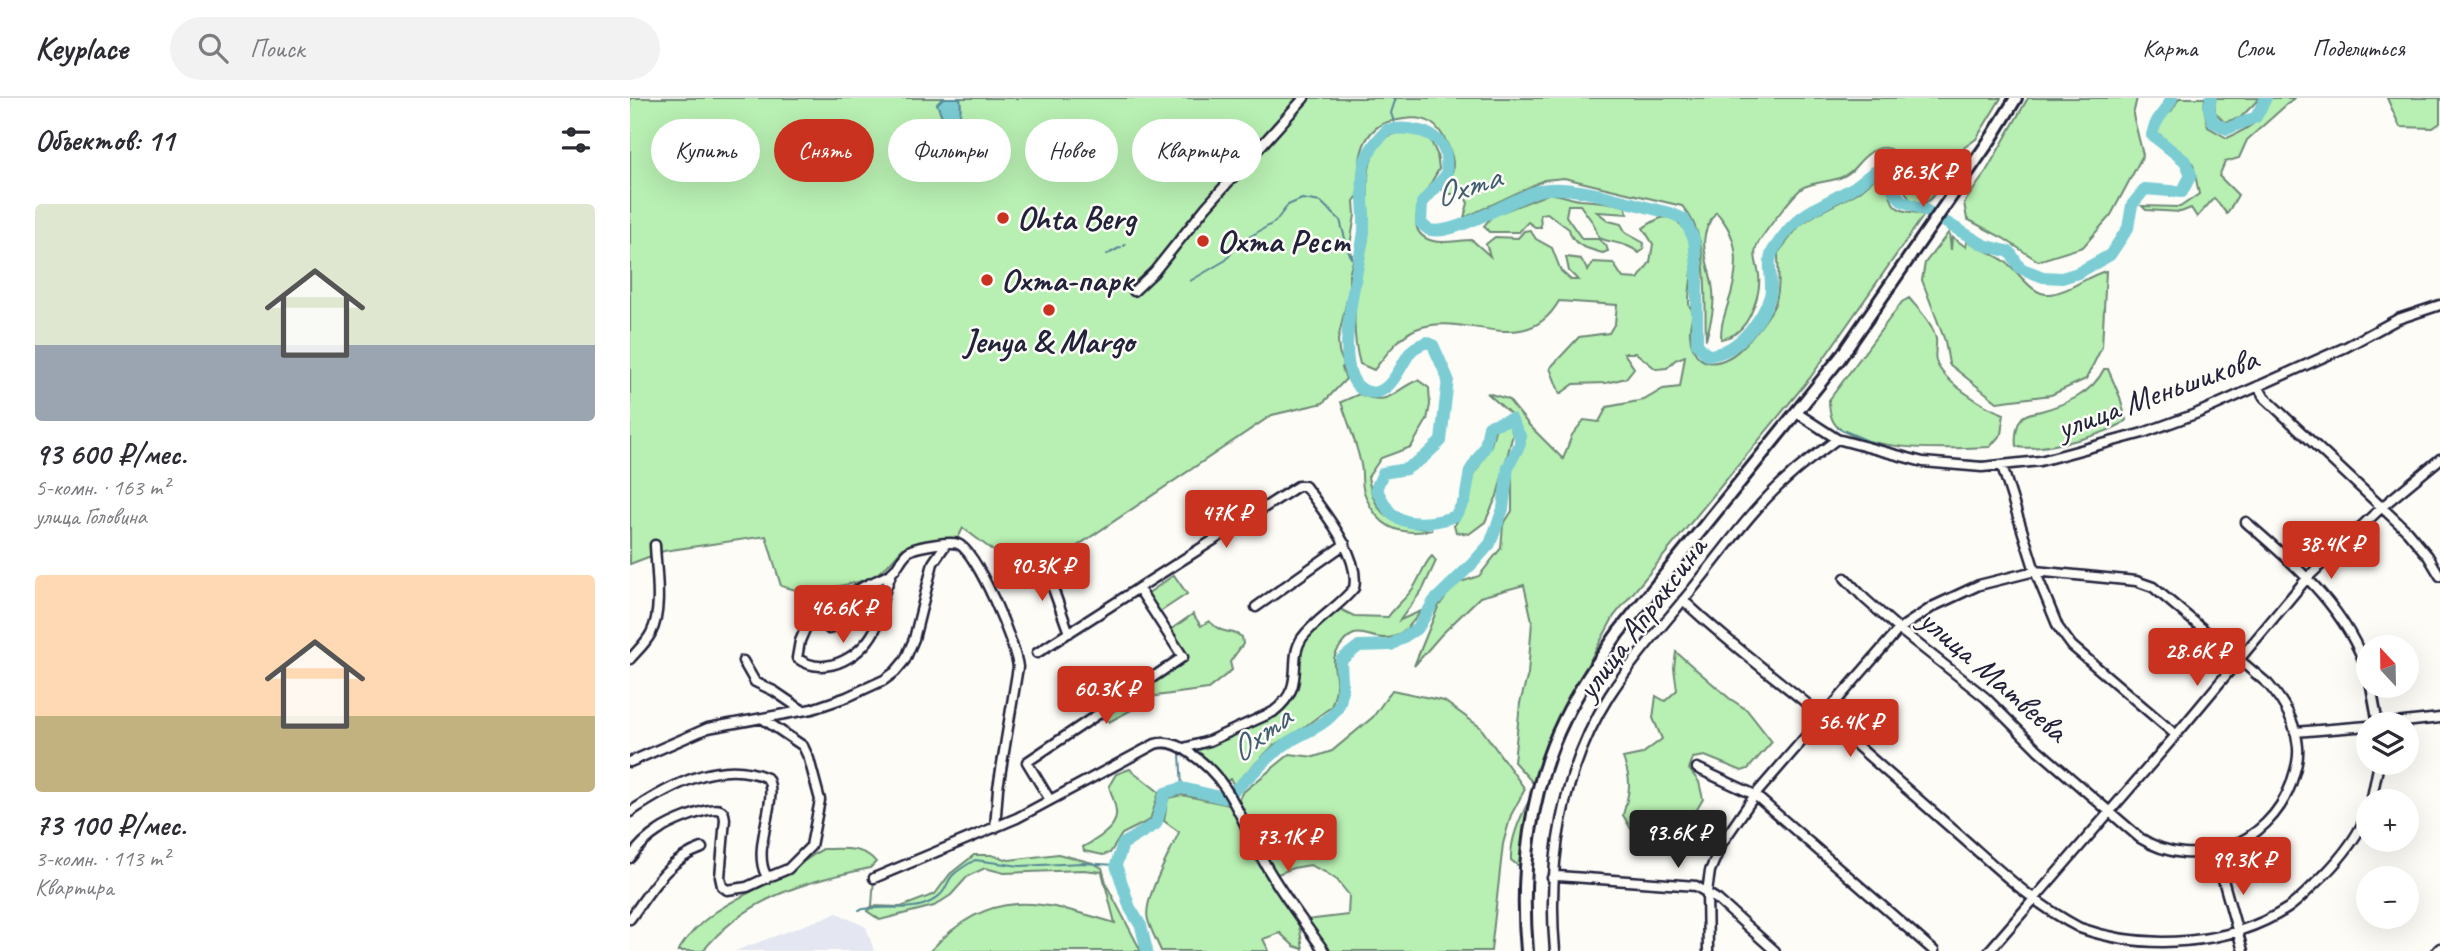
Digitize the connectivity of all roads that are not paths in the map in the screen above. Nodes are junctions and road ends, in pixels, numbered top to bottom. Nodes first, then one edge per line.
1 (1304, 98) edge
2 (2016, 98) edge
3 (1134, 291) dead end
4 (2440, 305) edge
5 (2258, 386) junction
6 (1797, 413) junction
7 (1837, 439) junction
8 (2440, 460) edge
9 (2002, 466) junction
10 (2383, 506) junction
11 (2246, 522) dead end
12 (946, 544) junction
13 (1345, 544) junction
14 (655, 545) dead end
15 (1045, 566) dead end
16 (2035, 571) junction
17 (892, 572) junction
18 (2440, 576) edge
19 (2308, 577) junction
20 (1845, 578) dead end
21 (1139, 589) junction
22 (828, 594) dead end
23 (1684, 600) junction
24 (1256, 607) dead end
25 (1899, 628) junction
26 (829, 629) dead end
27 (1069, 632) junction
28 (2356, 643) edge
29 (1037, 653) dead end
30 (630, 659) edge
31 (2239, 660) junction
32 (743, 661) dead end
33 (802, 710) junction
34 (1822, 715) junction
35 (2440, 718) edge
36 (763, 719) junction
37 (2419, 720) edge
38 (2356, 727) edge
39 (2295, 732) junction
40 (2176, 736) junction
41 (1184, 748) junction
42 (630, 762) edge
43 (1697, 768) dead end
44 (1755, 795) junction
45 (1050, 800) junction
46 (2110, 811) junction
47 (630, 813) edge
48 (995, 828) junction
49 (2356, 834) edge
50 (702, 848) dead end
51 (2215, 851) junction
52 (630, 858) edge
53 (771, 876) junction
54 (874, 878) dead end
55 (1552, 878) junction
56 (1707, 892) junction
57 (2034, 900) junction
58 (630, 919) edge
59 (2238, 933) junction
60 (1324, 951) edge
61 (1527, 951) edge
62 (1555, 951) edge
63 (1708, 951) edge
64 (1775, 951) edge
65 (1934, 951) edge
66 (1989, 951) edge
67 (2243, 951) edge

1 - 3 street
2 - 6 street
4 - 5 street, улица Меньшикова
5 - 9 street, улица Меньшикова
5 - 10 street
6 - 7 street, улица Меньшикова
6 - 61 street
7 - 9 street, улица Меньшикова
7 - 23 street, улица Апраксина
8 - 10 street
9 - 16 street
10 - 18 street
10 - 19 street
11 - 19 street
12 - 17 street
12 - 33 street
12 - 48 street
13 - 21 street
13 - 24 street
13 - 41 street
14 - 30 street
15 - 27 street
16 - 25 street
16 - 31 street
16 - 40 street
17 - 22 street
17 - 26 street
19 - 28 street
19 - 31 street
20 - 25 street, улица Матвеева
21 - 27 street
21 - 45 street
23 - 34 street
23 - 55 street, улица Апраксина
25 - 34 street
25 - 46 street, улица Матвеева
27 - 29 street
31 - 39 street
31 - 40 street
32 - 33 street
33 - 36 street
34 - 44 street
34 - 57 street
35 - 37 street
36 - 42 street
36 - 53 street
38 - 39 street
39 - 51 street
40 - 46 street
41 - 45 street
41 - 60 street
43 - 44 street
44 - 56 street
44 - 65 street
45 - 48 street
46 - 51 street, улица Матвеева
46 - 57 street
47 - 53 street
48 - 54 street
49 - 59 street
50 - 58 street
51 - 59 street
52 - 53 street
55 - 56 street
55 - 62 street, улица Апраксина
56 - 63 street
56 - 64 street
57 - 59 street
57 - 66 street
59 - 67 street

